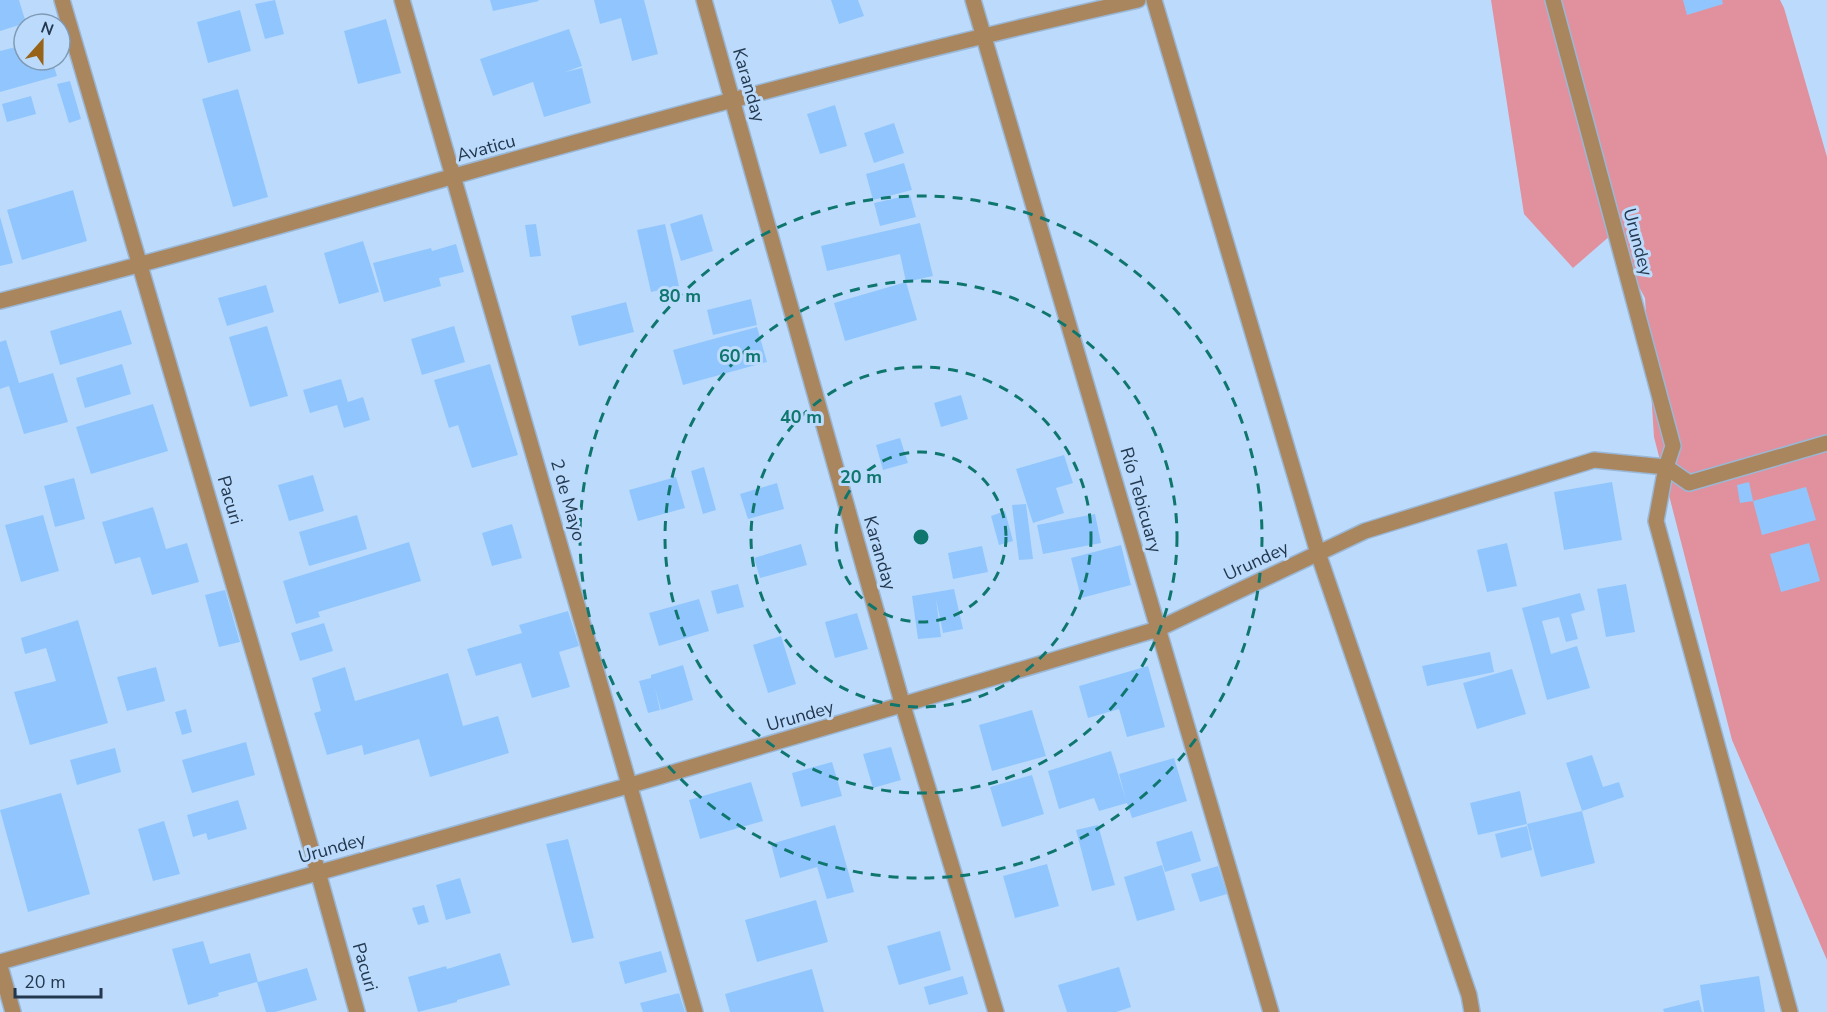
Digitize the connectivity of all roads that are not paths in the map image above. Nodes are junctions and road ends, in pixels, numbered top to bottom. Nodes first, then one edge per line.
1 (62, 0) edge
2 (402, 0) edge
3 (704, 0) edge
4 (972, 0) edge
5 (1138, 0) edge
6 (1154, 0) edge
7 (1553, 0) edge
8 (983, 35) junction
9 (733, 100) junction
10 (453, 177) junction
11 (141, 266) junction
12 (0, 301) edge
13 (1827, 443) edge
14 (1666, 467) junction
15 (1318, 553) junction
16 (1158, 629) junction
17 (903, 706) junction
18 (631, 785) junction
19 (318, 872) junction
20 (0, 964) edge
21 (14, 1012) edge
22 (357, 1012) edge
23 (695, 1012) edge
24 (996, 1012) edge
25 (1271, 1012) edge
26 (1473, 1012) edge
27 (1790, 1012) edge

1 - 11 street, Pacuri
2 - 10 street, 2 de Mayo
3 - 9 street, Karanday
4 - 8 street, Río Tebicuary
5 - 8 street, Avaticu
6 - 15 street
7 - 14 street, Urundey
8 - 9 street, Avaticu
8 - 16 street, Río Tebicuary
9 - 10 street, Avaticu
9 - 17 street, Karanday
10 - 11 street, Avaticu
10 - 18 street, 2 de Mayo
11 - 12 street, Avaticu
11 - 19 street, Pacuri
13 - 14 street
14 - 15 street, Urundey
14 - 27 street, Urundey
15 - 16 street, Urundey
15 - 26 street
16 - 17 street, Urundey
16 - 25 street, Río Tebicuary
17 - 18 street, Urundey
17 - 24 street, Karanday
18 - 19 street, Urundey
18 - 23 street, 2 de Mayo
19 - 20 street, Urundey
19 - 22 street, Pacuri
20 - 21 street

